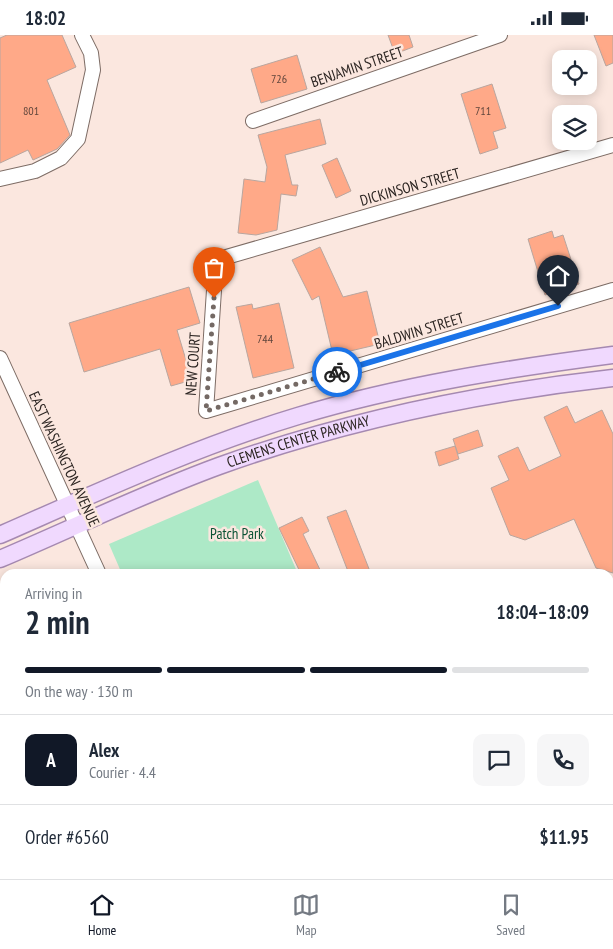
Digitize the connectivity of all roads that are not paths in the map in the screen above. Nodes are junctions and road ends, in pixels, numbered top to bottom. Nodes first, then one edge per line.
1 (82, 35) edge
2 (500, 35) edge
3 (253, 121) dead end
4 (613, 145) edge
5 (0, 179) edge
6 (216, 260) joint
7 (613, 290) edge
8 (613, 355) edge
9 (0, 358) edge
10 (613, 378) edge
11 (206, 411) joint
12 (68, 506) junction
13 (77, 526) junction
14 (0, 535) edge
15 (0, 559) edge
16 (97, 569) edge

1 - 5 street
2 - 3 street, BENJAMIN STREET
4 - 6 street, DICKINSON STREET
6 - 11 street, NEW COURT
7 - 11 street, BALDWIN STREET
8 - 12 main road, CLEMENS CENTER PARKWAY
9 - 12 street, EAST WASHINGTON AVENUE
10 - 13 main road, CLEMENS CENTER PARKWAY
12 - 13 street, EAST WASHINGTON AVENUE
12 - 14 main road, CLEMENS CENTER PARKWAY
13 - 15 main road, CLEMENS CENTER PARKWAY
13 - 16 street, EAST WASHINGTON AVENUE

